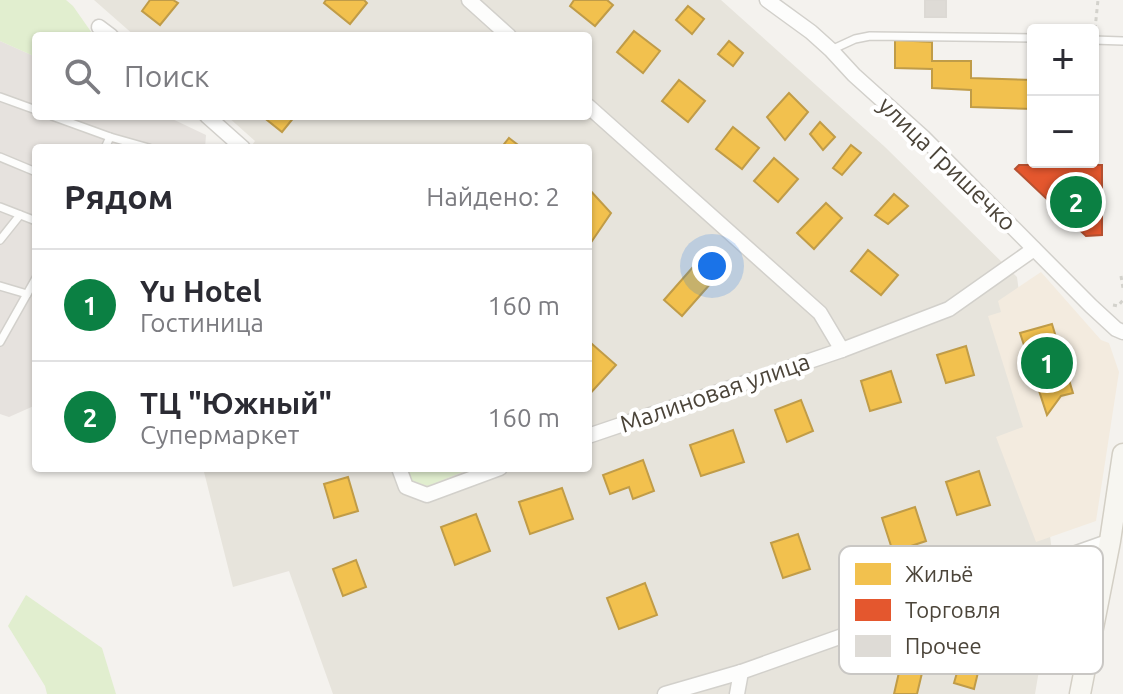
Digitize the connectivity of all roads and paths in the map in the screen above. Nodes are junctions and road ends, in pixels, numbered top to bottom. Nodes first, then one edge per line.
1 (469, 0) edge
2 (767, 0) edge
3 (1098, 0) edge
4 (1096, 24) edge
5 (505, 32) edge
6 (1027, 38) edge
7 (1099, 40) edge
8 (1123, 41) edge
9 (831, 50) junction
10 (0, 97) edge
11 (32, 109) edge
12 (592, 110) edge
13 (63, 120) edge
14 (212, 120) edge
15 (110, 137) junction
16 (107, 144) edge
17 (135, 144) edge
18 (238, 144) edge
19 (0, 157) edge
20 (32, 170) edge
21 (0, 207) edge
22 (20, 215) junction
23 (32, 220) edge
24 (0, 240) edge
25 (1034, 249) junction
26 (1121, 276) dead end
27 (32, 285) edge
28 (0, 286) edge
29 (1123, 288) edge
30 (27, 294) junction
31 (1123, 300) edge
32 (1109, 304) dead end
33 (1123, 332) edge
34 (0, 342) edge
35 (842, 350) junction
36 (592, 435) edge
37 (1123, 454) edge
38 (400, 472) edge
39 (489, 472) edge
40 (1120, 505) edge
41 (1110, 541) junction
42 (1096, 546) edge
43 (1103, 577) edge
44 (839, 637) edge
45 (741, 672) junction
46 (1084, 674) edge
47 (665, 694) edge
48 (737, 694) edge
49 (1080, 694) edge

1 - 5 street
2 - 9 street, улица Гришечко
3 - 4 path
6 - 9 lane
7 - 8 lane
9 - 25 street, улица Гришечко
10 - 11 lane
12 - 35 street, Малиновая улица
13 - 15 lane
14 - 18 street
15 - 16 lane
15 - 17 lane
19 - 20 lane
21 - 22 lane
22 - 23 lane
22 - 24 lane
25 - 33 street, улица Гришечко
25 - 35 street, Малиновая улица
26 - 29 path
27 - 30 lane
28 - 30 lane
30 - 34 lane
31 - 32 path
35 - 36 street, Малиновая улица
37 - 40 street
38 - 39 street
40 - 41 street
41 - 42 street
41 - 43 street
44 - 45 street
45 - 47 street
45 - 48 street
46 - 49 street

